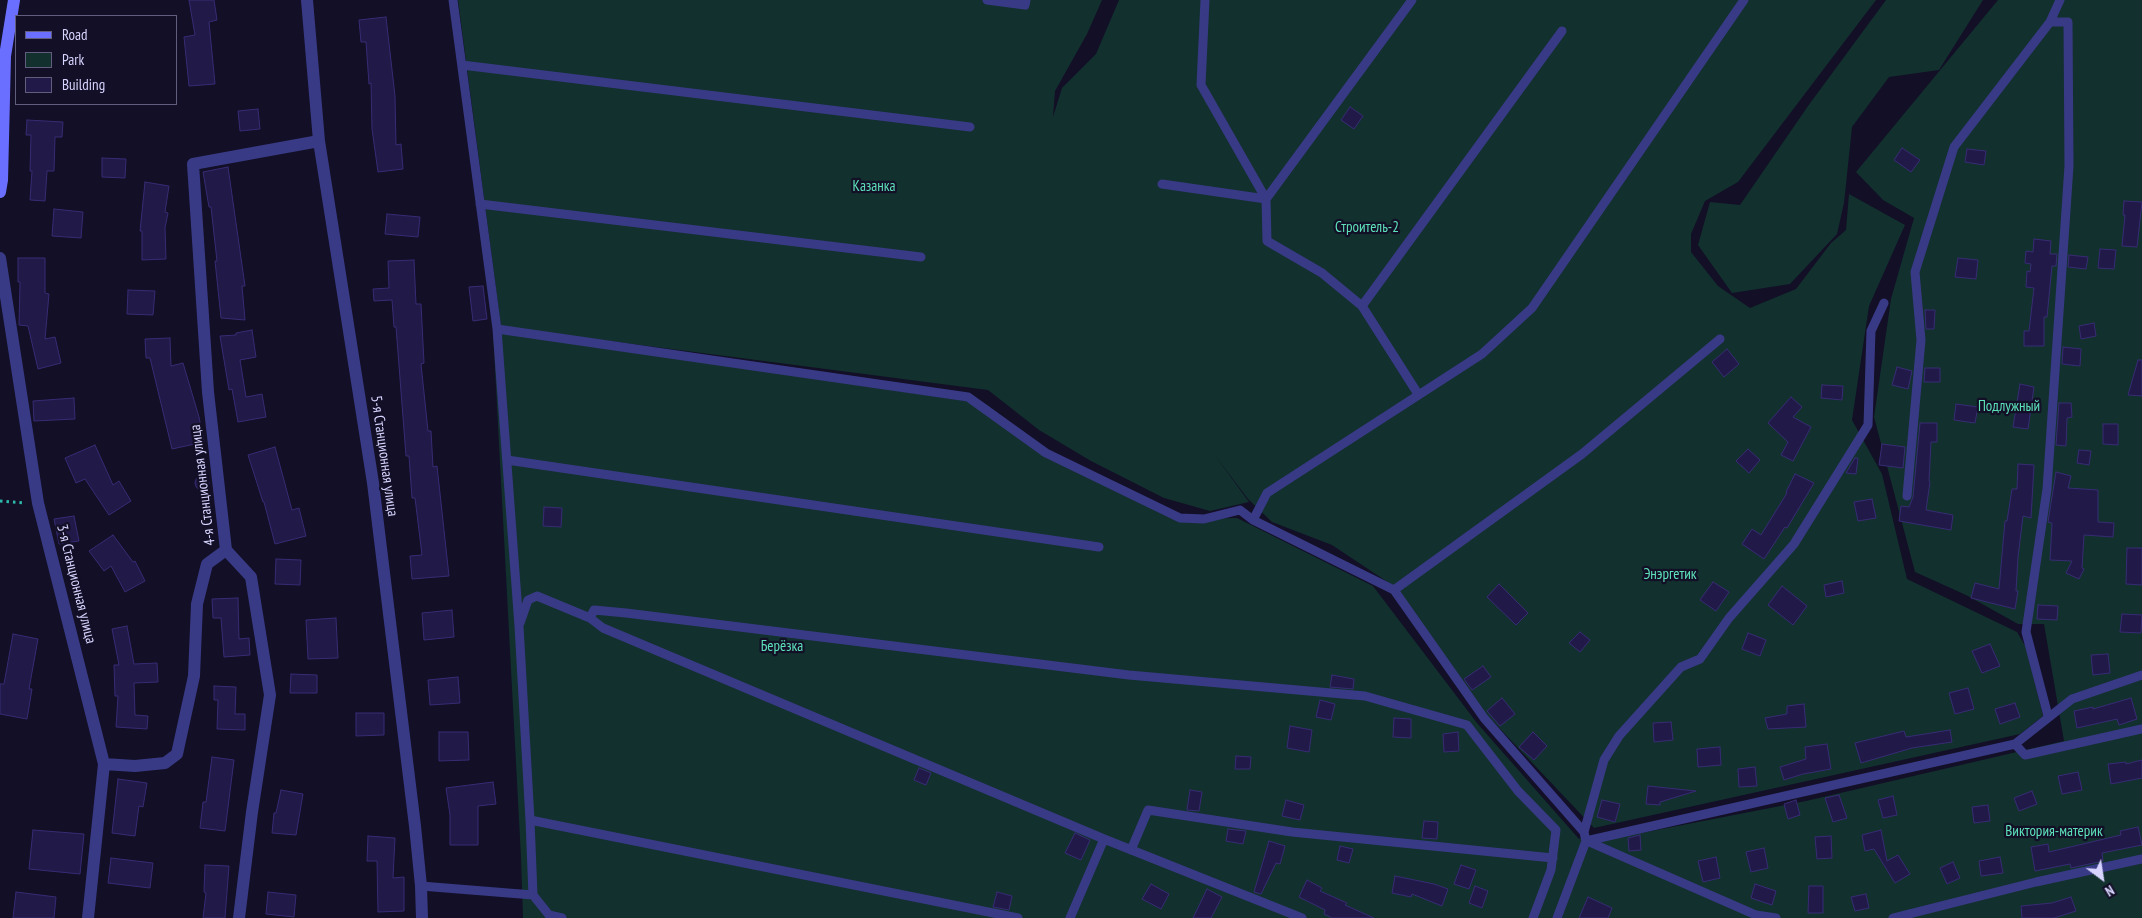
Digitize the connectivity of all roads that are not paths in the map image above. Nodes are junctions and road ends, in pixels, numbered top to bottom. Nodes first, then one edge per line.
1 (14, 0) edge
2 (307, 0) edge
3 (453, 0) edge
4 (987, 0) edge
5 (1026, 0) edge
6 (1205, 0) edge
7 (1412, 0) edge
8 (1744, 0) edge
9 (2060, 0) edge
10 (2050, 22) junction
11 (1562, 31) dead end
12 (462, 65) junction
13 (970, 127) dead end
14 (319, 141) junction
15 (1162, 184) dead end
16 (0, 192) edge
17 (1266, 199) junction
18 (480, 204) junction
19 (0, 258) edge
20 (921, 258) dead end
21 (1884, 303) dead end
22 (1362, 306) junction
23 (497, 329) junction
24 (1720, 339) dead end
25 (1418, 394) junction
26 (507, 460) junction
27 (1907, 496) dead end
28 (1253, 520) junction
29 (1099, 547) dead end
30 (226, 550) junction
31 (1394, 590) junction
32 (590, 618) junction
33 (519, 626) junction
34 (2142, 675) edge
35 (2048, 716) junction
36 (2142, 729) edge
37 (2015, 744) junction
38 (104, 764) junction
39 (530, 820) junction
40 (1585, 836) junction
41 (1104, 839) junction
42 (1131, 850) junction
43 (1552, 858) junction
44 (2142, 859) edge
45 (422, 886) junction
46 (533, 895) junction
47 (88, 918) edge
48 (240, 918) edge
49 (422, 918) edge
50 (562, 918) edge
51 (1018, 918) edge
52 (1070, 918) edge
53 (1302, 918) edge
54 (1533, 918) edge
55 (1557, 918) edge
56 (1776, 918) edge
57 (1893, 918) edge

1 - 16 street
2 - 14 street, 5-я Станционная улица
3 - 12 lane
4 - 5 lane
6 - 17 lane
7 - 17 lane
8 - 25 lane
9 - 10 lane
10 - 27 lane
10 - 35 lane
11 - 22 lane
12 - 13 lane
12 - 18 lane
14 - 30 street, 4-я Станционная улица
14 - 45 street, 5-я Станционная улица
15 - 17 lane
17 - 22 lane
18 - 20 lane
18 - 23 lane
19 - 38 street, 3-я Станционная улица
21 - 40 lane
22 - 25 lane
23 - 26 lane
23 - 28 lane
24 - 31 lane
25 - 28 lane
26 - 29 lane
26 - 33 lane
28 - 31 lane
30 - 38 street
30 - 48 street, 4-я Станционная улица
31 - 40 lane
32 - 33 lane
32 - 41 lane
32 - 43 lane
33 - 39 lane
34 - 35 lane
35 - 37 lane
36 - 37 lane
37 - 40 lane
38 - 47 street, 3-я Станционная улица
39 - 46 lane
39 - 51 lane
40 - 55 lane
40 - 56 lane
41 - 42 lane
41 - 52 lane
42 - 43 lane
42 - 53 lane
43 - 54 lane
44 - 57 lane
45 - 46 lane
45 - 49 street, 5-я Станционная улица
46 - 50 lane

